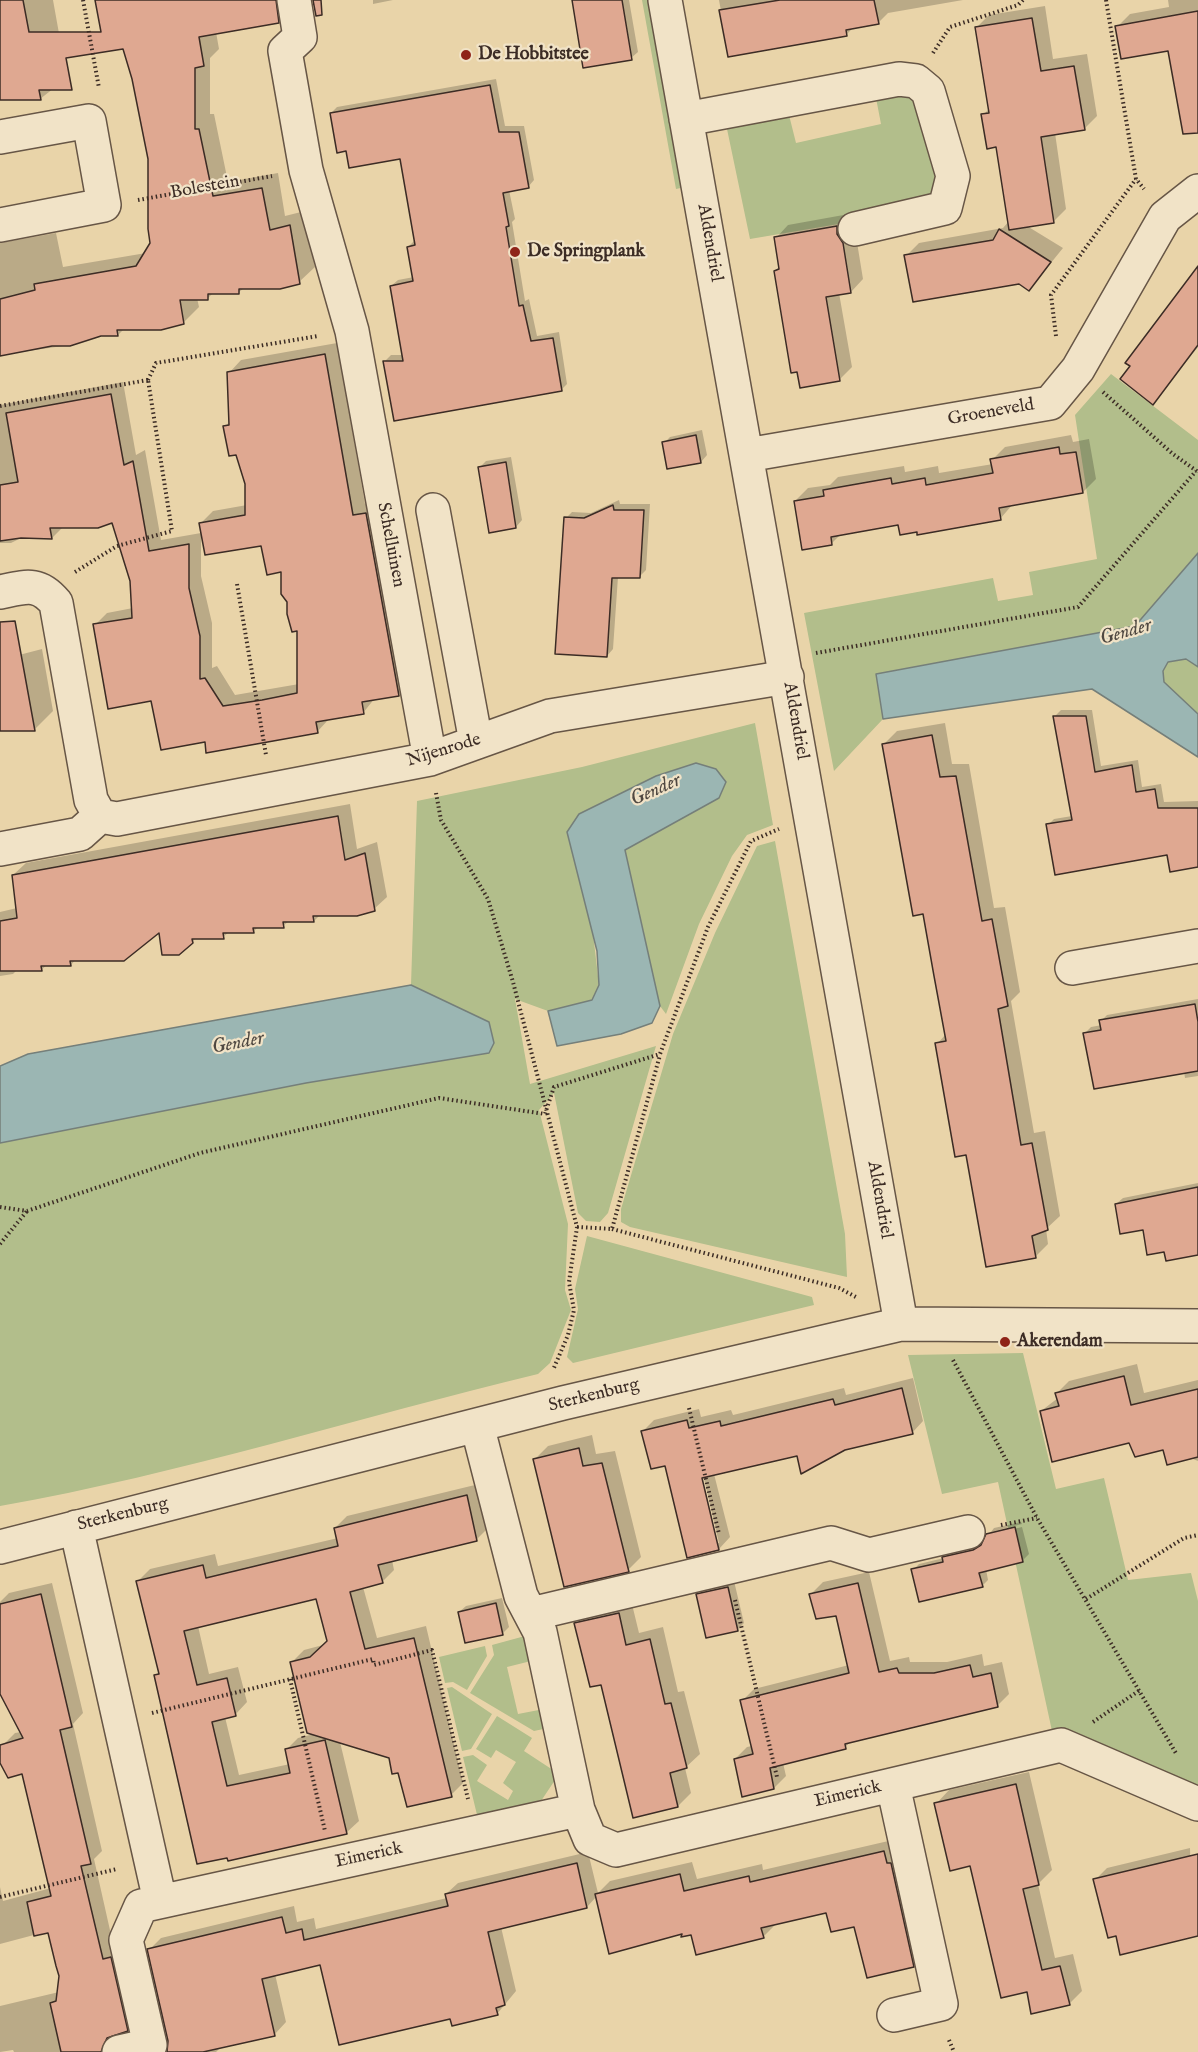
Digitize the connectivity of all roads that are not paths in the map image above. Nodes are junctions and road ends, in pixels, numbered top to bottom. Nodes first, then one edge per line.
1 (294, 0) edge
2 (665, 0) edge
3 (686, 119) junction
4 (0, 137) edge
5 (1198, 191) edge
6 (0, 225) edge
7 (855, 229) dead end
8 (747, 455) junction
9 (433, 510) dead end
10 (0, 591) edge
11 (785, 668) junction
12 (476, 742) junction
13 (430, 759) junction
14 (100, 816) junction
15 (0, 849) edge
16 (1198, 946) edge
17 (1072, 968) dead end
18 (901, 1324) junction
19 (1198, 1326) edge
20 (477, 1425) junction
21 (76, 1527) junction
22 (968, 1532) dead end
23 (0, 1547) edge
24 (531, 1614) junction
25 (892, 1785) junction
26 (1198, 1804) edge
27 (578, 1810) junction
28 (160, 1901) junction
29 (894, 2015) dead end
30 (119, 2052) edge

1 - 13 street, Schelluinen
2 - 3 street, Aldendriel
3 - 7 street
3 - 8 street, Aldendriel
4 - 6 street
5 - 8 street, Groeneveld
8 - 11 street, Aldendriel
9 - 12 street
10 - 14 street
11 - 12 street, Nijenrode
11 - 18 street, Aldendriel
12 - 13 street, Nijenrode
13 - 14 street, Nijenrode
14 - 15 street
16 - 17 street
18 - 19 street, Sterkenburg
18 - 20 street, Sterkenburg
20 - 21 street, Sterkenburg
20 - 24 street, Eimerick
21 - 23 street, Sterkenburg
21 - 28 street
22 - 24 street
24 - 27 street, Eimerick
25 - 26 street, Eimerick
25 - 27 street, Eimerick
25 - 29 street, Eimerick
27 - 28 street, Eimerick
28 - 30 street, Eimerick

